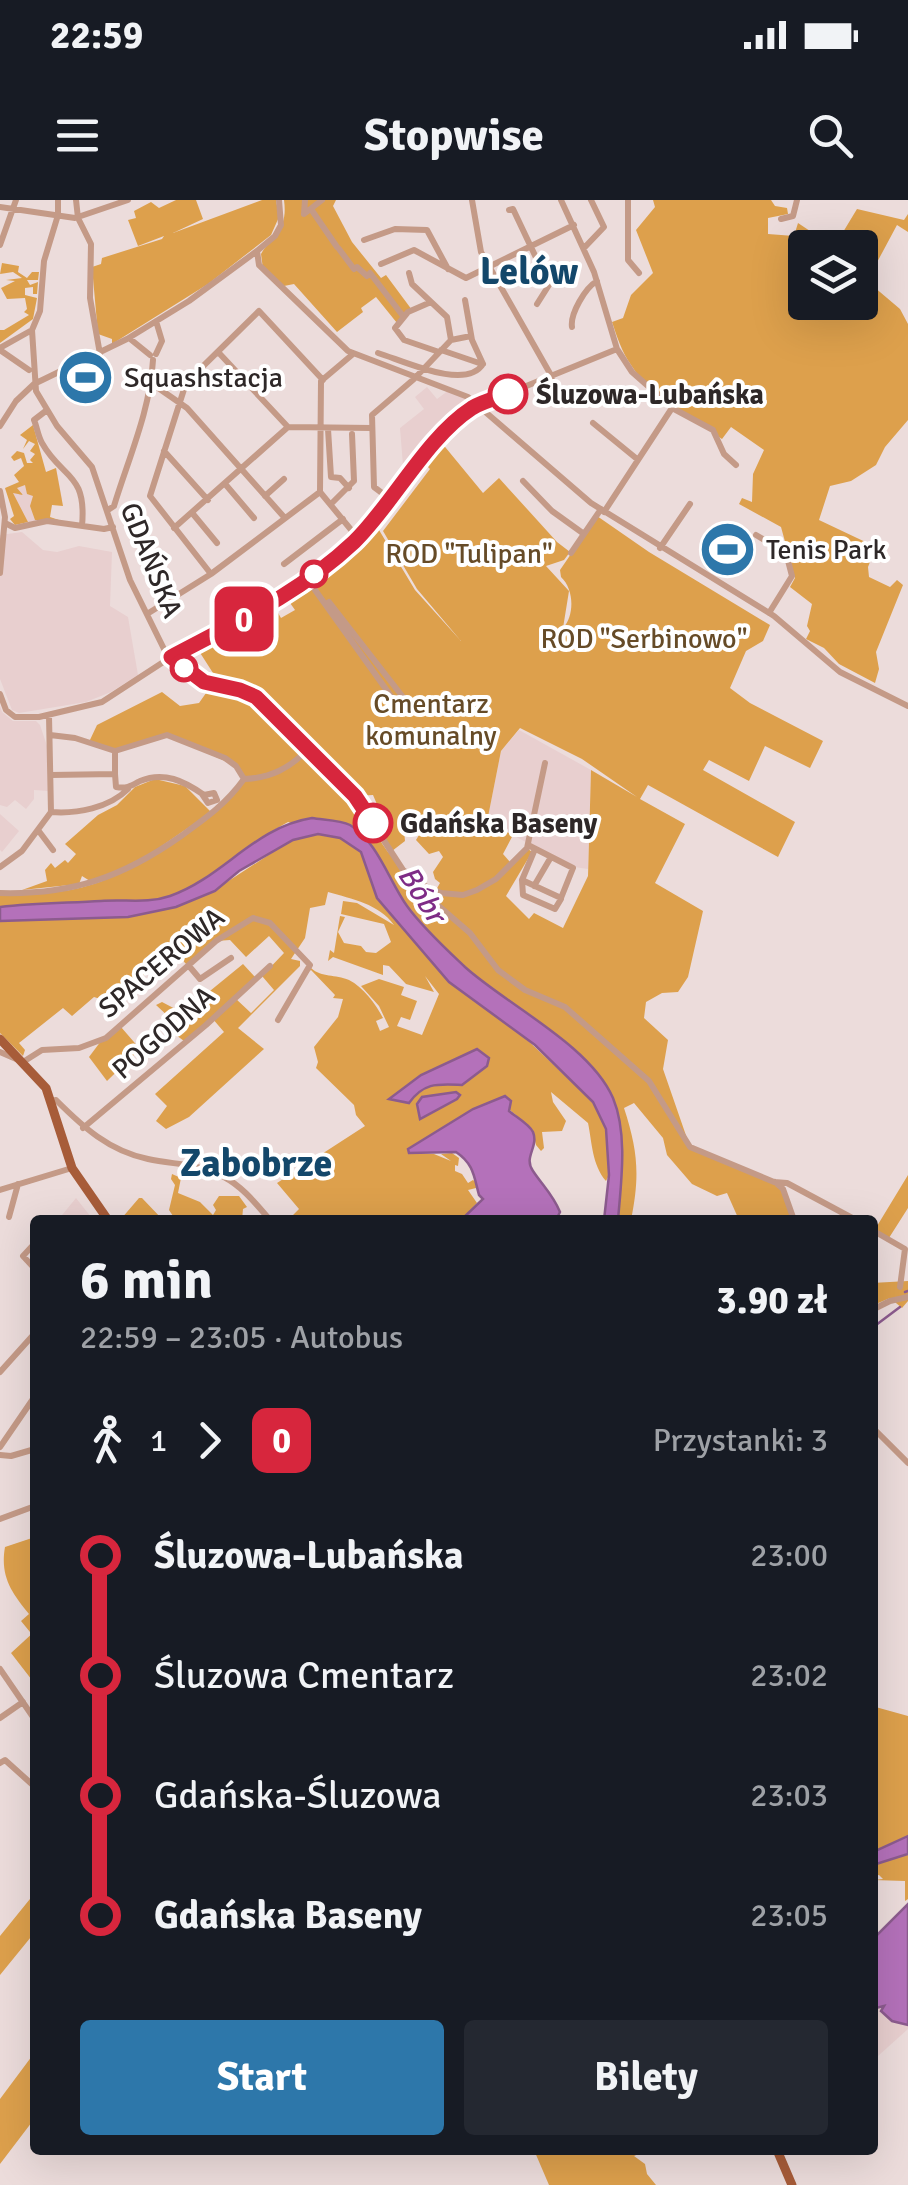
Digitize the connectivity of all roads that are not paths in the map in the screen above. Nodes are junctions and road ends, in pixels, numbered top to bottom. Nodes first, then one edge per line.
1 (58, 200) edge
2 (76, 200) edge
3 (128, 200) edge
4 (280, 200) edge
5 (305, 200) edge
6 (322, 200) edge
7 (472, 200) edge
8 (561, 200) edge
9 (591, 200) edge
10 (628, 200) edge
11 (796, 200) edge
12 (15, 204) edge
13 (0, 207) edge
14 (510, 210) dead end
15 (313, 212) dead end
16 (58, 215) junction
17 (78, 218) junction
18 (0, 219) edge
19 (780, 219) dead end
20 (9, 222) junction
21 (574, 225) junction
22 (364, 240) dead end
23 (435, 243) junction
24 (0, 245) edge
25 (532, 248) junction
26 (584, 248) junction
27 (418, 251) junction
28 (257, 252) junction
29 (381, 264) dead end
30 (239, 265) junction
31 (264, 269) junction
32 (489, 269) junction
33 (448, 270) junction
34 (410, 273) dead end
35 (639, 273) dead end
36 (597, 281) junction
37 (465, 300) dead end
38 (431, 302) junction
39 (537, 304) dead end
40 (403, 316) junction
41 (156, 321) junction
42 (572, 327) dead end
43 (32, 330) junction
44 (471, 336) junction
45 (129, 338) junction
46 (451, 340) junction
47 (0, 349) edge
48 (617, 349) junction
49 (440, 351) junction
50 (378, 352) dead end
51 (219, 353) junction
52 (100, 354) junction
53 (353, 354) junction
54 (153, 356) junction
55 (484, 364) junction
56 (425, 367) junction
57 (31, 370) junction
58 (407, 374) junction
59 (416, 376) junction
60 (552, 378) junction
61 (43, 379) junction
62 (322, 380) junction
63 (151, 383) junction
64 (34, 384) junction
65 (405, 385) junction
66 (180, 401) junction
67 (479, 405) junction
68 (672, 408) junction
69 (46, 410) junction
70 (593, 423) dead end
71 (0, 426) edge
72 (288, 427) junction
73 (372, 428) junction
74 (325, 429) junction
75 (352, 434) dead end
76 (163, 450) junction
77 (636, 460) junction
78 (736, 465) dead end
79 (243, 470) junction
80 (284, 480) dead end
81 (522, 481) dead end
82 (226, 485) junction
83 (349, 488) junction
84 (0, 491) edge
85 (320, 492) junction
86 (266, 496) junction
87 (390, 499) junction
88 (208, 500) junction
89 (331, 504) junction
90 (690, 504) dead end
91 (108, 510) junction
92 (602, 510) junction
93 (193, 514) junction
94 (284, 517) junction
95 (254, 518) dead end
96 (4, 519) edge
97 (343, 519) junction
98 (82, 526) junction
99 (113, 527) junction
100 (174, 528) junction
101 (584, 534) junction
102 (756, 536) dead end
103 (358, 538) junction
104 (217, 543) dead end
105 (660, 548) junction
106 (571, 553) dead end
107 (284, 564) dead end
108 (0, 573) edge
109 (210, 574) junction
110 (310, 583) dead end
111 (326, 604) junction
112 (146, 614) junction
113 (771, 614) junction
114 (171, 657) junction
115 (0, 694) edge
116 (908, 706) edge
117 (49, 716) junction
118 (50, 734) junction
119 (308, 749) junction
120 (115, 752) junction
121 (545, 762) dead end
122 (116, 774) junction
123 (51, 775) junction
124 (244, 779) junction
125 (116, 788) junction
126 (129, 788) junction
127 (202, 794) dead end
128 (116, 800) junction
129 (50, 812) junction
130 (38, 830) junction
131 (528, 849) junction
132 (53, 850) dead end
133 (2, 852) edge
134 (551, 856) junction
135 (9, 861) junction
136 (0, 867) edge
137 (522, 880) junction
138 (425, 886) junction
139 (534, 886) junction
140 (0, 893) edge
141 (561, 898) junction
142 (231, 958) dead end
143 (189, 966) junction
144 (270, 966) dead end
145 (278, 1020) dead end
146 (0, 1039) edge
147 (0, 1052) edge
148 (23, 1062) junction
149 (52, 1101) junction
150 (82, 1128) junction
151 (72, 1168) junction
152 (774, 1182) junction
153 (18, 1184) junction
154 (0, 1190) edge
155 (105, 1215) edge
156 (266, 1215) edge
157 (792, 1215) edge
158 (847, 1215) edge
159 (9, 1217) dead end
160 (878, 1233) edge
161 (906, 1278) edge
162 (908, 1297) edge
163 (895, 1300) junction
164 (878, 1307) edge
165 (30, 1339) edge
166 (0, 1372) edge
167 (30, 1403) edge
168 (878, 1433) edge
169 (0, 1447) edge
170 (30, 1450) edge
171 (4, 1456) edge
172 (908, 1463) edge
173 (0, 1465) edge
174 (30, 1508) edge
175 (0, 1519) edge
176 (0, 1669) edge
177 (24, 1702) junction
178 (30, 1711) edge
179 (0, 1718) edge
180 (0, 1763) edge
181 (30, 1782) edge
182 (781, 2155) edge
183 (792, 2185) edge

1 - 16 street
2 - 17 street
3 - 17 street
4 - 28 street
5 - 6 street
7 - 32 street
8 - 21 street
9 - 26 street
10 - 35 street
11 - 19 street
12 - 13 street
12 - 16 street
12 - 20 street
14 - 25 street
15 - 40 street
16 - 17 street
16 - 43 street
17 - 52 street
18 - 20 street
20 - 24 street
21 - 25 street
21 - 26 street
22 - 23 street
23 - 27 street
23 - 33 street
25 - 32 street
25 - 39 street
26 - 36 street
27 - 29 street
27 - 33 street
28 - 30 street
28 - 31 street
30 - 31 street
30 - 41 street
31 - 53 street
32 - 33 street
32 - 60 street
34 - 38 street
36 - 42 street
36 - 48 street
37 - 44 street
38 - 40 street
38 - 46 street
40 - 49 street
41 - 45 street
41 - 54 street
43 - 47 street
43 - 57 street
44 - 46 street
44 - 55 street
45 - 52 street
45 - 54 street
46 - 49 street
47 - 57 street
48 - 60 street
48 - 68 street
49 - 55 street
49 - 56 street
50 - 56 street
51 - 62 street
51 - 66 street
51 - 72 street
52 - 61 street
53 - 58 street
53 - 62 street
54 - 63 street
55 - 56 street
56 - 59 street
57 - 61 street
57 - 64 street
58 - 59 street
58 - 65 street
59 - 65 street
59 - 67 street
60 - 67 street
61 - 64 street
62 - 74 street
63 - 66 street
63 - 91 street
64 - 69 street, GDAŃSKA
64 - 71 street
65 - 73 street
66 - 76 street
66 - 79 street
67 - 87 street
67 - 92 street
68 - 77 street
68 - 78 street
69 - 91 street, GDAŃSKA
69 - 98 street
70 - 77 street
72 - 74 street
72 - 79 street
73 - 74 street
73 - 87 street
74 - 83 street
74 - 85 street
75 - 83 street
76 - 88 street
76 - 100 street
77 - 92 street
79 - 82 street
79 - 86 street
80 - 86 street
81 - 101 street
82 - 88 street
82 - 95 street
83 - 89 street
84 - 96 street
85 - 89 street
85 - 94 street
86 - 94 street
87 - 103 street
88 - 93 street
89 - 97 street
90 - 105 street
91 - 99 street, GDAŃSKA
92 - 101 street
92 - 105 street
93 - 100 street
93 - 104 street
94 - 109 street
96 - 98 street
96 - 108 street
97 - 103 street
97 - 107 street
98 - 99 street
99 - 112 street, GDAŃSKA
100 - 109 street
101 - 106 street
102 - 113 street
103 - 114 street
105 - 113 street
109 - 112 street
110 - 111 street
111 - 111 street
112 - 114 street, GDAŃSKA
113 - 116 street
114 - 117 street
114 - 119 street, GDAŃSKA
115 - 117 street
117 - 118 street
118 - 120 street
118 - 123 street
119 - 124 street
119 - 138 street, GDAŃSKA
120 - 122 street
120 - 124 street
121 - 131 street
122 - 123 street
122 - 125 street
123 - 129 street
124 - 140 street
125 - 126 street
125 - 128 street
126 - 127 street
126 - 128 street
128 - 129 street
129 - 130 street
130 - 132 street
130 - 135 street
131 - 134 street
131 - 137 street
131 - 138 street
133 - 135 street
134 - 139 street
134 - 141 street
135 - 136 street
137 - 139 street
137 - 141 street
138 - 152 street, GDAŃSKA
139 - 141 street
142 - 143 street
143 - 145 street, SPACEROWA
143 - 148 street, SPACEROWA
144 - 150 street, POGODNA
146 - 148 main road
147 - 148 street
148 - 149 main road
149 - 150 street
149 - 151 main road
150 - 156 street
151 - 153 street
151 - 155 main road
152 - 157 street
152 - 158 street, GDAŃSKA
153 - 154 street
153 - 159 street
160 - 161 street
161 - 163 street
162 - 163 street
163 - 164 street
165 - 166 street
167 - 169 street
168 - 172 street
170 - 171 street
171 - 173 street
174 - 175 street
176 - 177 street
177 - 178 street
177 - 179 street
180 - 181 street
182 - 183 main road

